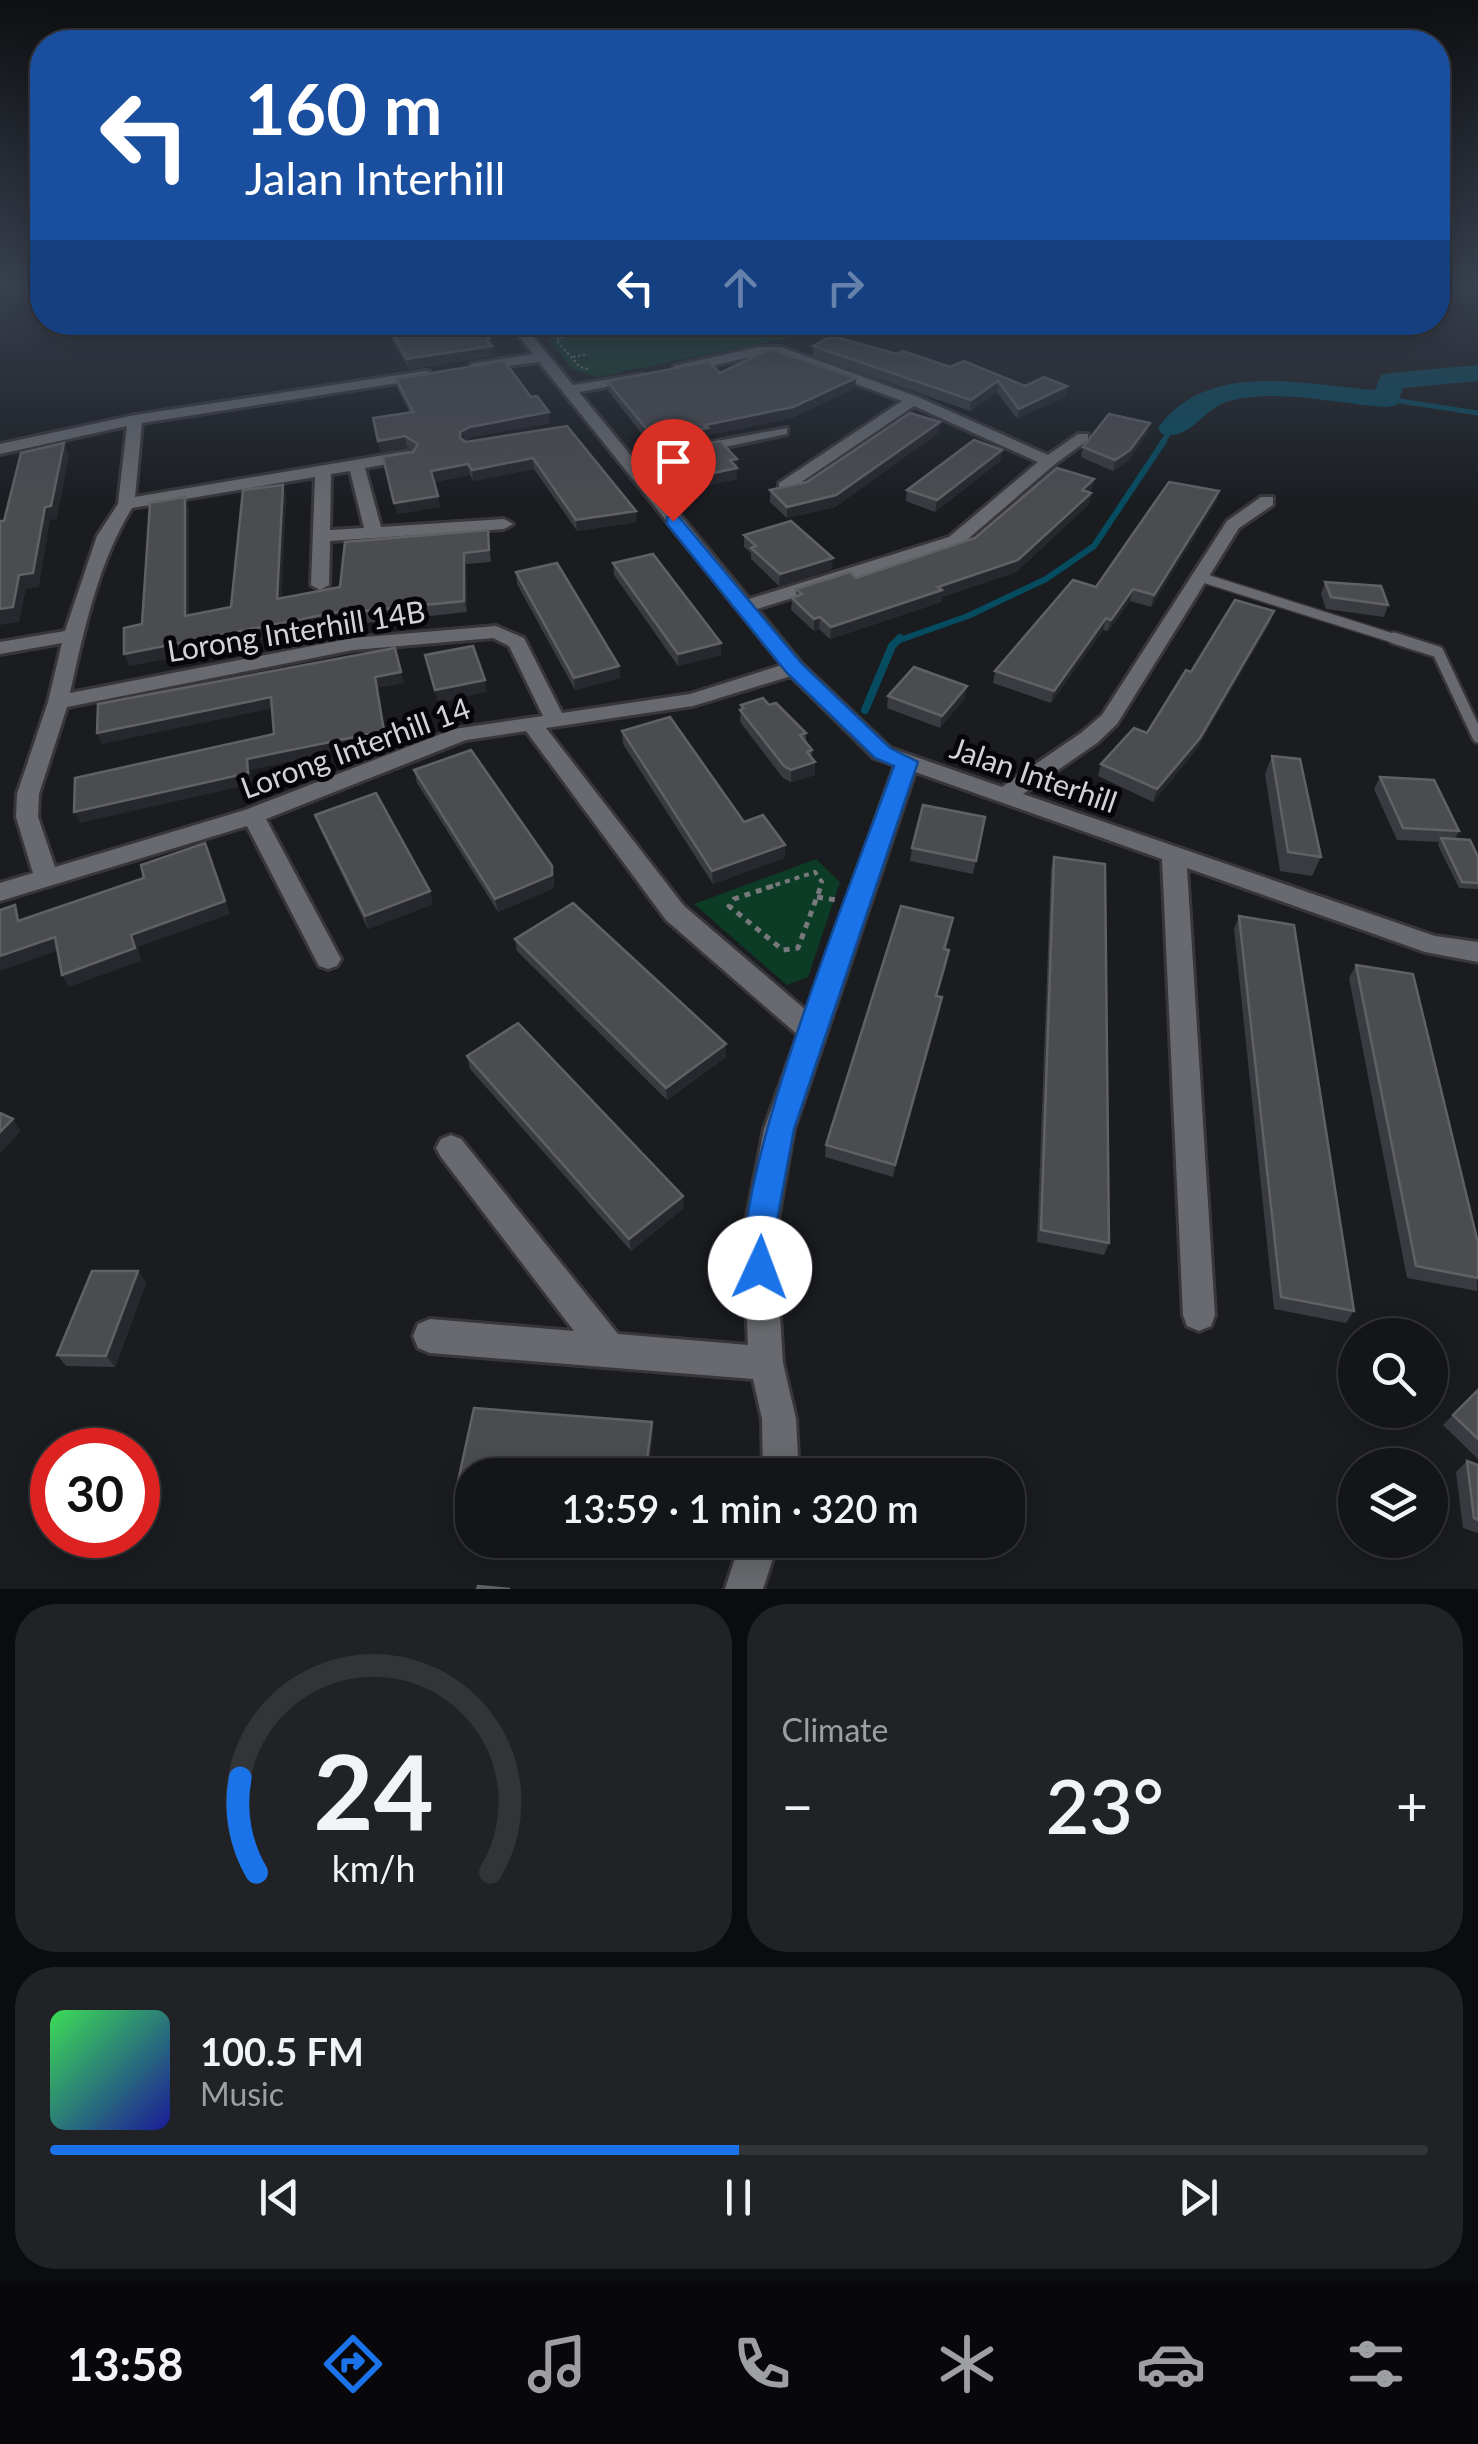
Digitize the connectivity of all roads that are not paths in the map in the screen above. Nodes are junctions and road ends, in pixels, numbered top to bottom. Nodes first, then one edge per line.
1 (535, 358) edge
2 (543, 358) edge
3 (716, 358) edge
4 (806, 358) edge
5 (464, 369) edge
6 (445, 372) edge
7 (568, 390) junction
8 (913, 400) junction
9 (135, 420) junction
10 (782, 431) dead end
11 (1083, 437) dead end
12 (0, 450) edge
13 (408, 456) edge
14 (1049, 461) junction
15 (627, 463) junction
16 (357, 466) junction
17 (322, 472) junction
18 (785, 486) edge
19 (1267, 502) dead end
20 (126, 504) junction
21 (504, 524) dead end
22 (373, 530) junction
23 (324, 536) junction
24 (1200, 577) junction
25 (320, 584) dead end
26 (742, 608) junction
27 (73, 635) junction
28 (0, 648) edge
29 (794, 668) junction
30 (58, 702) junction
31 (542, 721) junction
32 (1478, 737) edge
33 (906, 762) junction
34 (1005, 795) junction
35 (254, 816) junction
36 (1174, 854) junction
37 (46, 878) junction
38 (0, 892) edge
39 (1477, 956) edge
40 (328, 959) dead end
41 (811, 1030) junction
42 (451, 1148) dead end
43 (1199, 1315) dead end
44 (430, 1336) dead end
45 (610, 1350) junction
46 (766, 1364) junction
47 (780, 1458) edge
48 (754, 1558) edge
49 (744, 1589) edge

1 - 5 street
2 - 7 street, Jalan Interhill
3 - 7 street
4 - 8 street
6 - 9 street
7 - 15 street, Jalan Interhill
8 - 14 street
8 - 18 street
9 - 12 street
9 - 20 street
10 - 15 street
11 - 14 street
13 - 16 street
14 - 26 street
15 - 26 street, Jalan Interhill
16 - 17 street
16 - 22 street
17 - 20 street
17 - 23 street
19 - 24 street
20 - 27 street
21 - 22 street
22 - 23 street
23 - 25 street
24 - 32 lane
24 - 34 street
26 - 29 street, Jalan Interhill
27 - 28 street
27 - 30 street
29 - 31 street, Lorong Interhill 14
29 - 33 street, Jalan Interhill
30 - 31 street, Lorong Interhill 14B
30 - 37 street
31 - 35 street, Lorong Interhill 14
31 - 41 street, Lorong Interhill 14B
33 - 34 street, Jalan Interhill
33 - 41 street
34 - 36 street, Jalan Interhill
35 - 37 street, Lorong Interhill 14
35 - 40 street
36 - 39 street, Jalan Interhill
36 - 43 street
37 - 38 street, Lorong Interhill 14
41 - 46 street
42 - 45 street
44 - 45 street
45 - 46 street
46 - 47 street
48 - 49 street

